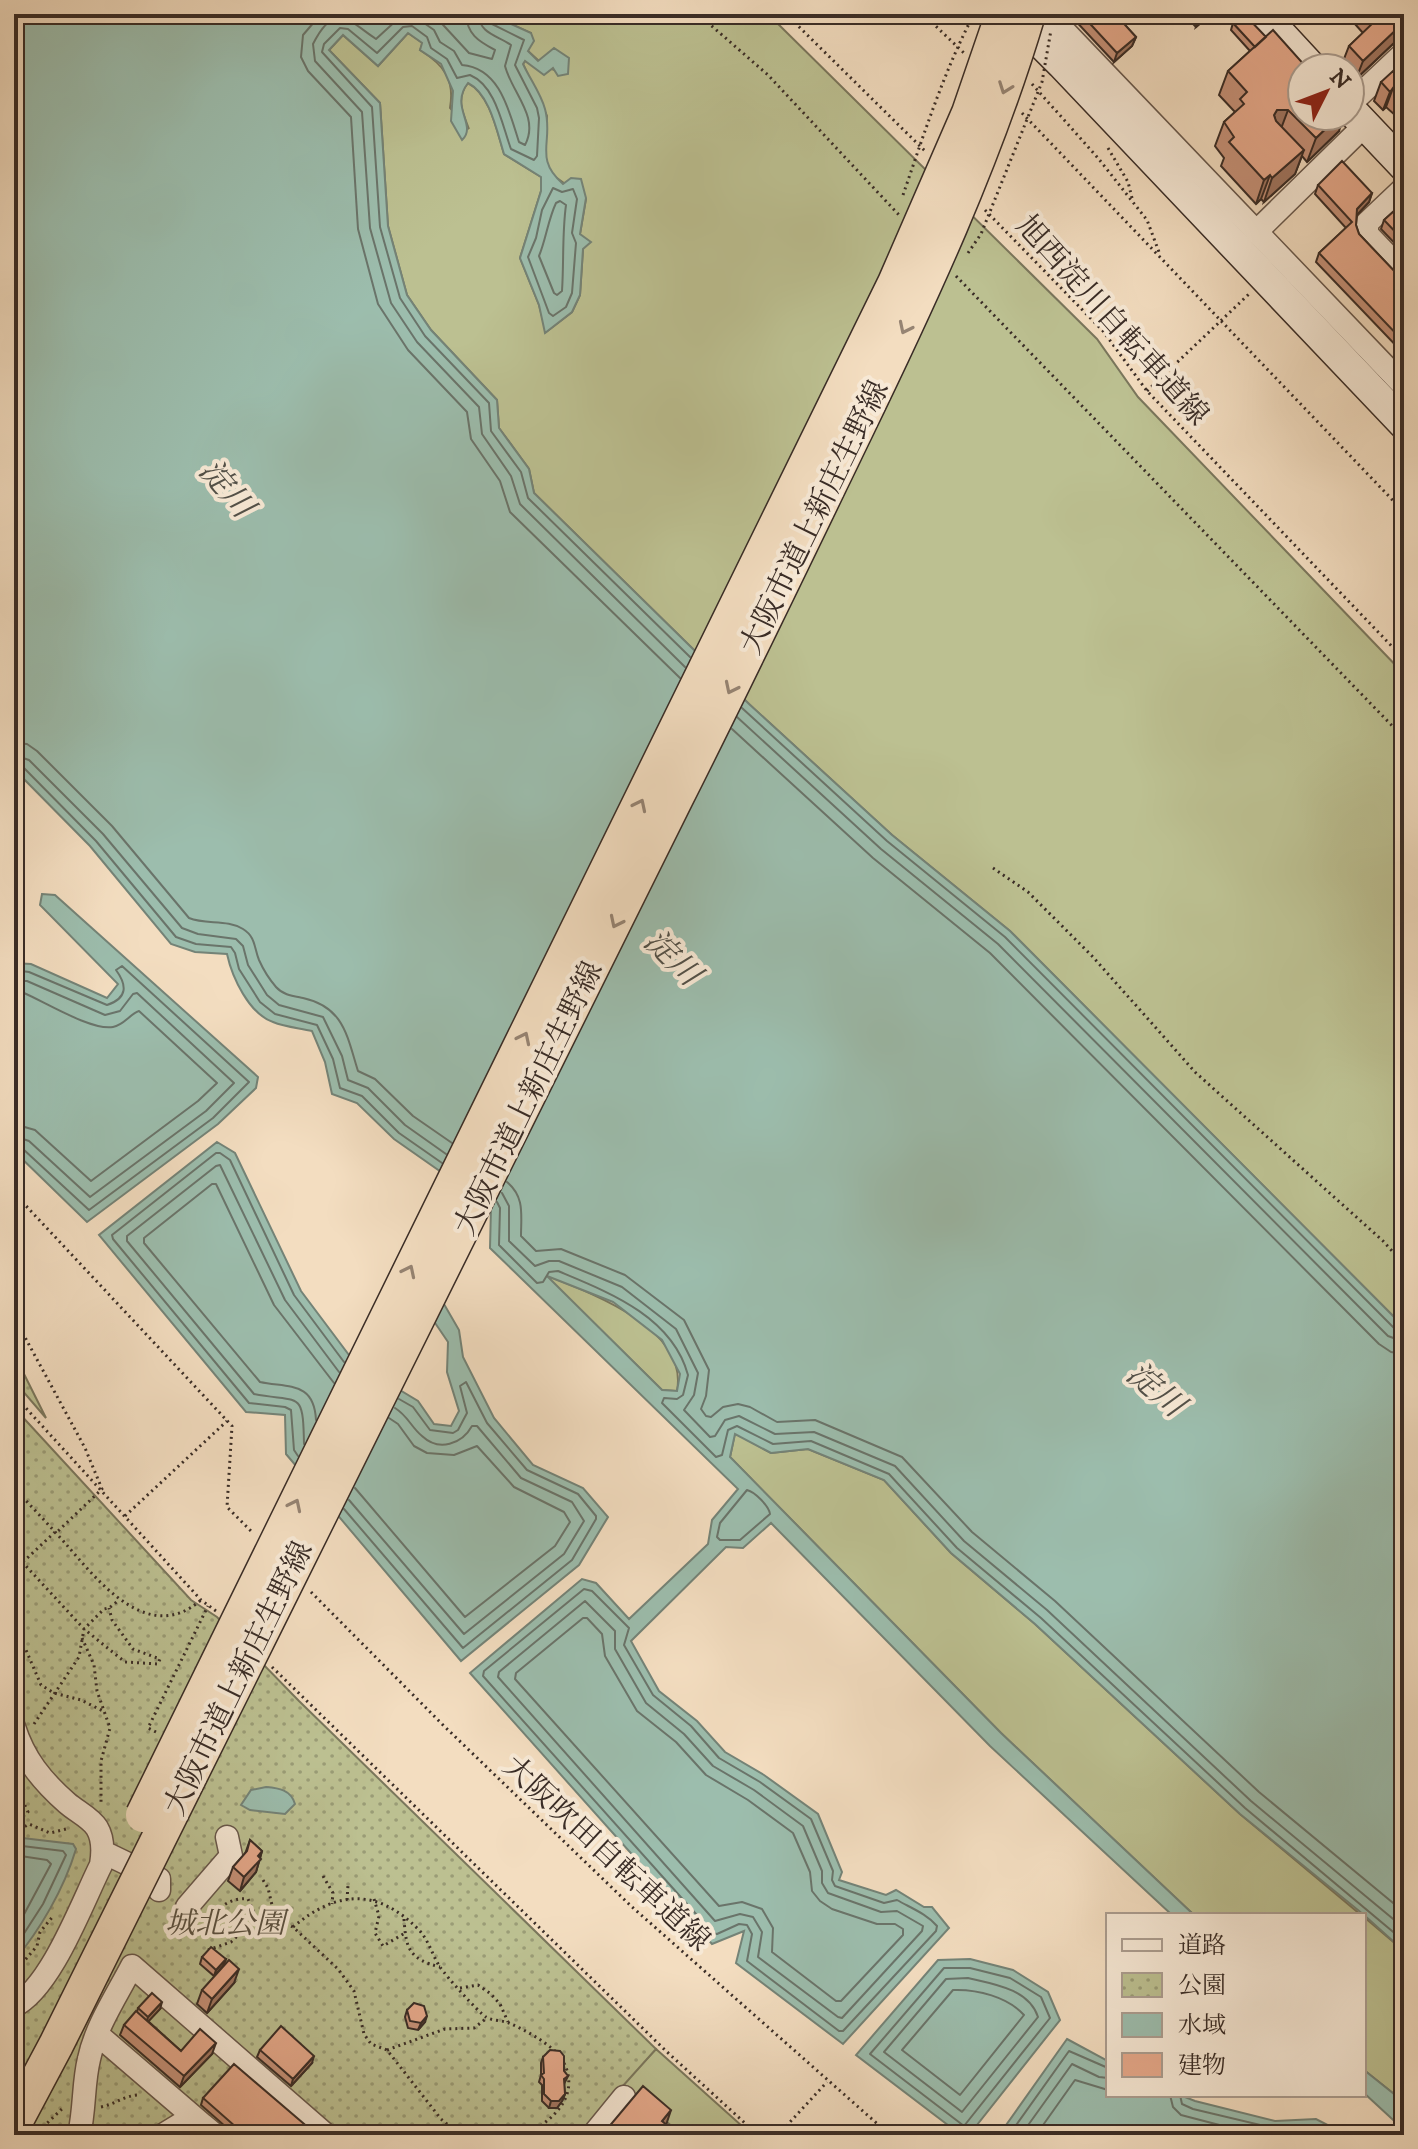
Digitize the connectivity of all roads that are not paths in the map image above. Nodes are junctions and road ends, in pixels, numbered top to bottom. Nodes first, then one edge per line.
1 (1012, 14) edge
2 (1262, 14) edge
3 (1046, 17) edge
4 (992, 24) edge
5 (1297, 52) edge
6 (1404, 53) edge
7 (1387, 69) junction
8 (1404, 88) edge
9 (1366, 98) edge
10 (1366, 125) edge
11 (1339, 132) edge
12 (1404, 166) edge
13 (1404, 188) edge
14 (1256, 232) junction
15 (1404, 273) edge
16 (1404, 386) edge
17 (1404, 424) edge
18 (14, 1727) edge
19 (227, 1837) dead end
20 (103, 1852) junction
21 (159, 1890) dead end
22 (187, 1907) dead end
23 (14, 2006) edge
24 (97, 2034) junction
25 (624, 2097) dead end
26 (16, 2098) edge
27 (209, 2130) edge
28 (79, 2135) edge
29 (163, 2135) edge
30 (326, 2135) edge
31 (593, 2135) edge

1 - 17 street
2 - 5 street
3 - 14 street
3 -> 26 main road, 大阪市道上新庄生野線, bridge
26 -> 4 main road, 大阪市道上新庄生野線, bridge
6 - 7 street
7 - 8 street
7 - 9 street
10 - 12 street
11 - 14 street
13 - 15 street
14 - 16 street
18 - 20 street
19 - 22 street
20 - 21 street
20 - 23 street
24 - 27 street
24 - 28 street
24 - 30 street
25 - 31 street
27 - 29 street

